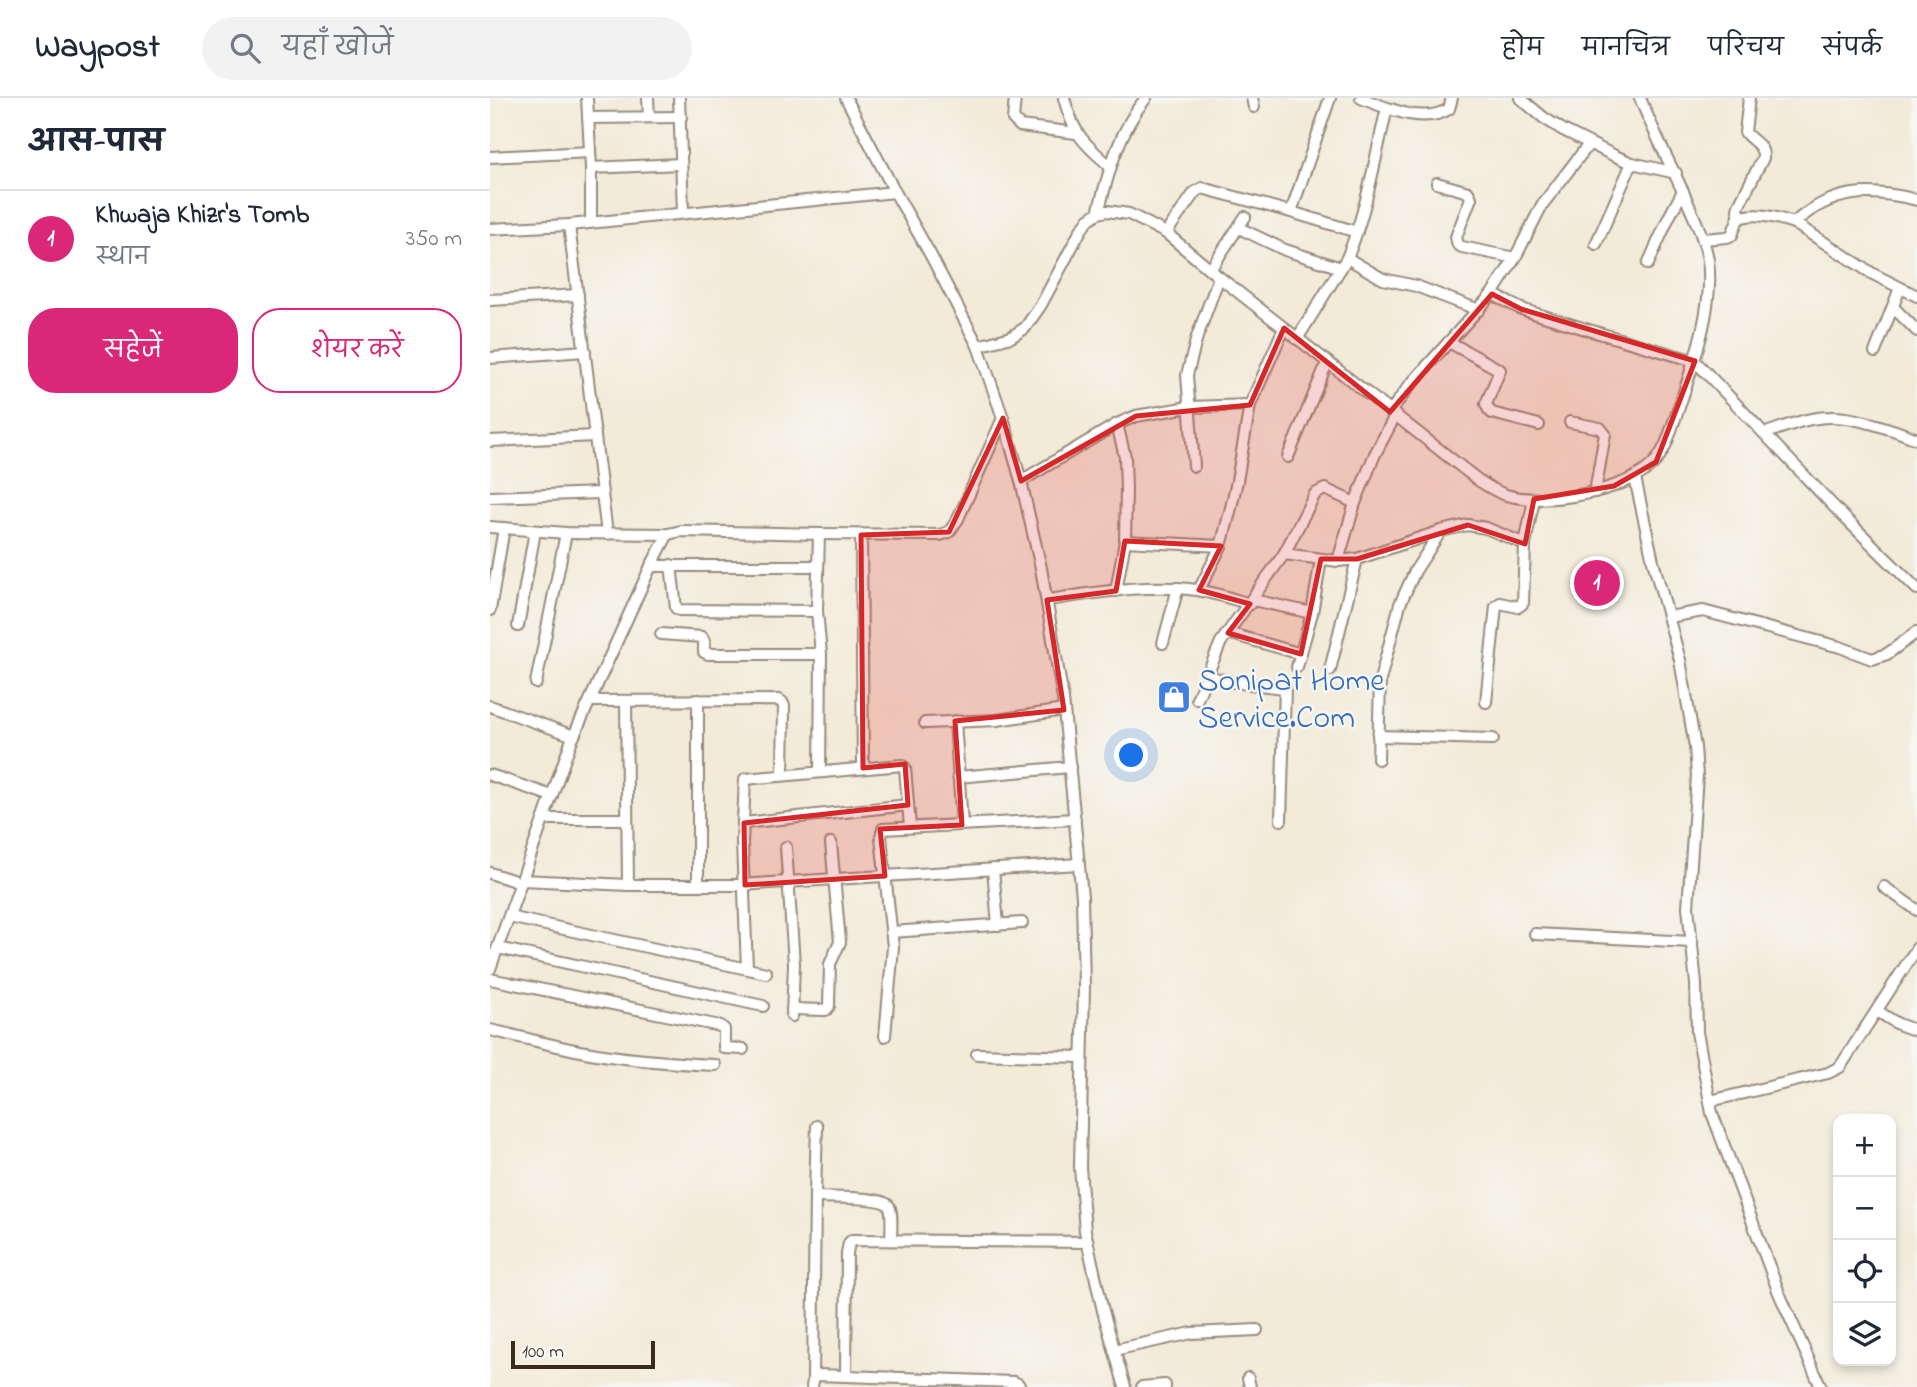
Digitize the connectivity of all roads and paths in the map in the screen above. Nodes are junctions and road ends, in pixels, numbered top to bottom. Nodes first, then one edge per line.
1 (587, 98) edge
2 (648, 98) edge
3 (679, 98) edge
4 (846, 98) edge
5 (1015, 98) edge
6 (1064, 98) edge
7 (1146, 98) edge
8 (1330, 98) edge
9 (1361, 98) edge
10 (1451, 98) edge
11 (1520, 98) edge
12 (1640, 98) edge
13 (1749, 98) edge
14 (1387, 108) junction
15 (649, 117) junction
16 (681, 117) junction
17 (588, 118) junction
18 (1076, 133) junction
19 (1590, 144) junction
20 (590, 152) junction
21 (490, 157) edge
22 (1632, 163) junction
23 (681, 164) junction
24 (1110, 166) junction
25 (592, 168) junction
26 (1676, 173) junction
27 (1437, 183) dead end
28 (1683, 191) junction
29 (895, 192) junction
30 (1917, 200) edge
31 (1291, 212) junction
32 (683, 213) junction
33 (1098, 213) junction
34 (1245, 217) dead end
35 (1741, 217) junction
36 (591, 222) junction
37 (1794, 223) junction
38 (569, 225) junction
39 (1239, 228) junction
40 (490, 229) edge
41 (1357, 232) junction
42 (1166, 233) junction
43 (1703, 239) junction
44 (1596, 244) dead end
45 (1515, 258) junction
46 (1344, 263) junction
47 (1648, 264) dead end
48 (1214, 273) junction
49 (1900, 288) junction
50 (1492, 294) junction
51 (578, 295) junction
52 (1917, 296) edge
53 (490, 300) edge
54 (1893, 307) junction
55 (1479, 310) junction
56 (1284, 328) junction
57 (1917, 331) edge
58 (1297, 338) junction
59 (1449, 342) junction
60 (978, 346) junction
61 (585, 351) junction
62 (1875, 352) dead end
63 (490, 358) edge
64 (1695, 361) junction
65 (1327, 363) junction
66 (1250, 405) junction
67 (1189, 407) junction
68 (1393, 414) junction
69 (1003, 418) junction
70 (1570, 422) dead end
71 (1117, 424) junction
72 (1539, 425) dead end
73 (1766, 433) junction
74 (595, 436) junction
75 (1917, 439) edge
76 (490, 441) edge
77 (1288, 457) dead end
78 (1194, 467) dead end
79 (1634, 478) junction
80 (1021, 481) junction
81 (1595, 492) junction
82 (600, 493) junction
83 (490, 497) edge
84 (1534, 499) junction
85 (1355, 503) junction
86 (490, 527) edge
87 (504, 528) junction
88 (535, 531) junction
89 (1441, 531) junction
90 (566, 533) junction
91 (607, 534) junction
92 (668, 534) junction
93 (819, 534) junction
94 (861, 535) junction
95 (1125, 541) junction
96 (1525, 544) junction
97 (1221, 546) junction
98 (1284, 554) junction
99 (1321, 559) junction
100 (1357, 559) junction
101 (1338, 561) junction
102 (671, 565) junction
103 (652, 566) junction
104 (818, 566) junction
105 (1178, 588) junction
106 (1917, 589) edge
107 (1199, 590) junction
108 (1116, 591) junction
109 (1047, 600) junction
110 (1251, 602) junction
111 (490, 610) edge
112 (817, 611) junction
113 (1312, 613) junction
114 (1669, 617) junction
115 (519, 626) dead end
116 (1917, 632) edge
117 (1228, 633) junction
118 (661, 634) dead end
119 (1163, 643) dead end
120 (821, 654) junction
121 (1301, 654) junction
122 (1297, 667) dead end
123 (1330, 670) dead end
124 (1207, 676) junction
125 (536, 683) dead end
126 (1197, 699) dead end
127 (698, 700) junction
128 (591, 701) junction
129 (625, 701) junction
130 (1486, 702) dead end
131 (490, 706) edge
132 (1064, 710) junction
133 (955, 721) junction
134 (925, 723) dead end
135 (574, 736) junction
136 (1378, 736) junction
137 (1493, 740) dead end
138 (1378, 759) dead end
139 (1070, 767) junction
140 (863, 768) junction
141 (820, 772) junction
142 (490, 775) edge
143 (783, 775) junction
144 (958, 777) junction
145 (552, 796) junction
146 (908, 805) junction
147 (544, 819) junction
148 (627, 819) junction
149 (1074, 819) junction
150 (1281, 820) dead end
151 (744, 823) junction
152 (962, 825) junction
153 (910, 827) junction
154 (831, 843) dead end
155 (786, 847) dead end
156 (1079, 864) junction
157 (993, 869) junction
158 (490, 873) edge
159 (885, 876) junction
160 (836, 879) junction
161 (522, 881) junction
162 (789, 882) junction
163 (628, 885) junction
164 (698, 885) junction
165 (745, 885) junction
166 (1884, 887) dead end
167 (1917, 910) edge
168 (509, 917) junction
169 (1022, 923) dead end
170 (998, 925) junction
171 (891, 933) junction
172 (1535, 934) dead end
173 (1692, 942) junction
174 (498, 948) junction
175 (1917, 948) edge
176 (747, 968) junction
177 (490, 969) edge
178 (766, 973) dead end
179 (490, 979) edge
180 (763, 1006) dead end
181 (1877, 1011) junction
182 (490, 1030) edge
183 (1917, 1031) edge
184 (885, 1035) dead end
185 (743, 1049) dead end
186 (977, 1054) dead end
187 (1082, 1057) junction
188 (715, 1065) dead end
189 (1710, 1101) junction
190 (817, 1126) dead end
191 (815, 1193) junction
192 (891, 1240) junction
193 (1088, 1242) junction
194 (1257, 1330) dead end
195 (1114, 1350) junction
196 (846, 1375) junction
197 (813, 1384) edge
198 (1020, 1387) edge
199 (1125, 1387) edge
200 (1142, 1387) edge
201 (1166, 1387) edge
202 (1821, 1387) edge

1 - 17 street
2 - 15 street
3 - 16 street
4 - 29 street
5 - 18 street
6 - 18 street
7 - 24 street
8 - 31 street
9 - 14 street
10 - 14 street
11 - 19 street
12 - 26 street
13 - 35 street
14 - 41 street
15 - 16 street
15 - 17 street
16 - 23 street
17 - 20 street
18 - 24 street
19 - 22 street
19 - 45 street
20 - 21 street
20 - 25 street
22 - 26 street
22 - 44 street
23 - 25 street
23 - 32 street
24 - 33 street
25 - 36 street
26 - 28 street
27 - 45 street
28 - 43 street
28 - 47 street
29 - 32 street
29 - 60 street
30 - 37 street
31 - 41 street
31 - 42 street
32 - 36 street
33 - 42 street
33 - 60 street
34 - 39 street
35 - 37 street
35 - 43 street
36 - 38 street
37 - 49 street
38 - 40 street
38 - 51 street
39 - 46 street
39 - 48 street
41 - 46 street
42 - 48 street
43 - 64 street
45 - 50 street
46 - 55 street
46 - 58 street
48 - 56 street
48 - 67 street
49 - 52 street
49 - 54 street
50 - 55 street
50 - 64 street
51 - 53 street
51 - 61 street
54 - 57 street
54 - 62 street
55 - 59 street
56 - 58 street
56 - 66 street
58 - 65 street
59 - 68 street
59 - 72 street
60 - 69 street
61 - 63 street
61 - 74 street
64 - 73 street
64 - 79 street
65 - 68 street
65 - 77 street
66 - 67 street
66 - 97 street
67 - 71 street
67 - 78 street
68 - 84 street
68 - 85 street
69 - 80 street
69 - 94 street
70 - 81 street
71 - 80 street
71 - 95 street
73 - 75 street
73 - 106 street
74 - 76 street
74 - 82 street
79 - 81 street
79 - 114 street
80 - 109 street
81 - 84 street
82 - 83 street
82 - 91 street
84 - 96 street
85 - 98 street
85 - 101 street
86 - 87 street
87 - 88 street
87 - 111 street
88 - 90 street
88 - 115 street
89 - 96 street
89 - 100 street
89 - 136 street
90 - 91 street
90 - 125 street
91 - 92 street
92 - 93 street
92 - 103 street
93 - 94 street
93 - 104 street
94 - 140 street
95 - 97 street
95 - 108 street
96 - 130 street
97 - 107 street
98 - 99 street
98 - 110 street
99 - 101 street
99 - 113 street
100 - 101 street
100 - 123 street
102 - 103 street
102 - 104 street
102 - 112 street
103 - 128 street
104 - 112 street
105 - 107 street
105 - 108 street
105 - 119 street
107 - 110 street
108 - 109 street
109 - 132 street
110 - 113 street
110 - 117 street
112 - 120 street
113 - 121 street
114 - 116 street
114 - 173 street
117 - 121 street
117 - 124 street
118 - 120 street
120 - 141 street
121 - 122 street
124 - 126 street
124 - 150 street
127 - 129 street
127 - 143 street
127 - 164 street
128 - 129 street
128 - 135 street
129 - 148 street
131 - 135 street
132 - 133 street
132 - 139 street
133 - 134 street
133 - 144 street
135 - 145 street
136 - 137 street
136 - 138 street
139 - 144 street
139 - 149 street
140 - 141 street
140 - 146 street
141 - 143 street
142 - 145 street
143 - 151 street
144 - 152 street
145 - 147 street
146 - 151 street
146 - 153 street
147 - 148 street
147 - 161 street
148 - 163 street
149 - 152 street
149 - 156 street
151 - 165 street
152 - 153 street
153 - 159 street
154 - 160 street
155 - 162 street
156 - 157 street
156 - 187 street
157 - 159 street
157 - 170 street
158 - 161 street
159 - 160 street
159 - 171 street
160 - 162 street
160 - 162 street
161 - 163 street
161 - 168 street
162 - 165 street
163 - 164 street
164 - 165 street
165 - 176 street
166 - 167 street
168 - 174 street
168 - 176 street
169 - 170 street
170 - 171 street
171 - 184 street
172 - 173 street
173 - 189 street
174 - 177 street
174 - 180 street
175 - 181 street
176 - 178 street
179 - 185 street
181 - 183 street
181 - 189 street
182 - 188 street
186 - 187 street
187 - 193 street
189 - 202 street
190 - 191 street
191 - 192 street
191 - 197 street
192 - 193 street
192 - 196 street
193 - 195 street
194 - 195 street
195 - 199 street
196 - 197 street
196 - 198 street
200 - 201 street

